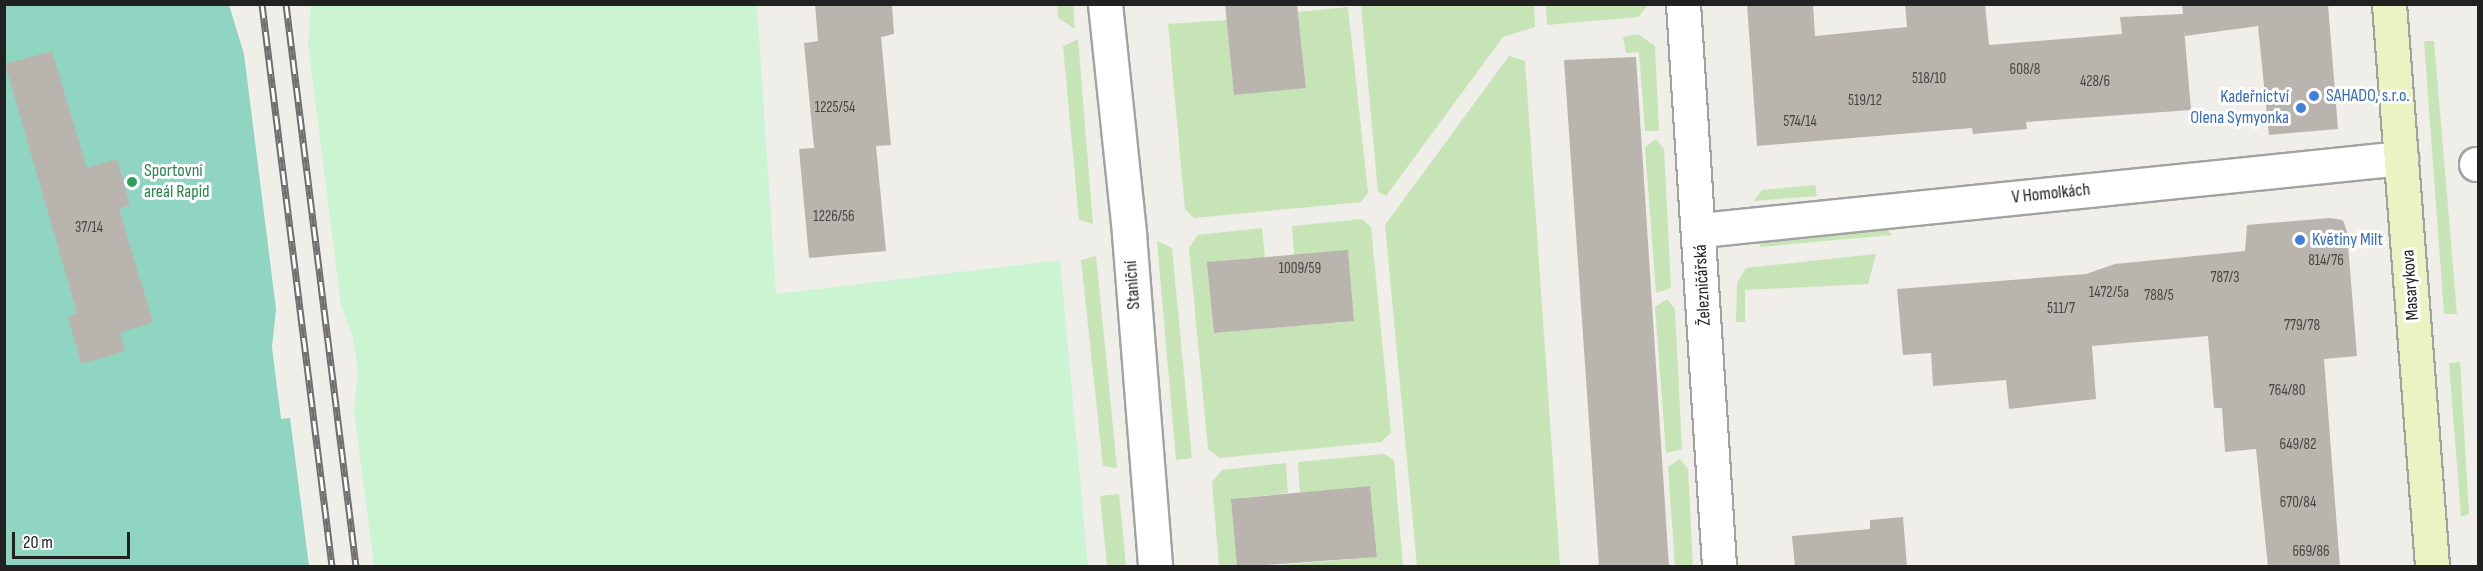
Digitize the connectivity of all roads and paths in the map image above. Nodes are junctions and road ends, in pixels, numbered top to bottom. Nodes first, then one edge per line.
1 (1105, 4) edge
2 (1683, 4) edge
3 (2389, 4) edge
4 (2401, 158) junction
5 (1701, 230) junction
6 (1155, 567) edge
7 (1719, 567) edge
8 (2432, 567) edge

1 - 6 street, Staniční
2 - 5 street, Železničářská
3 - 4 street, Masarykova
4 - 5 street, V Homolkách
4 - 8 street, Masarykova
5 - 7 street, Železničářská

